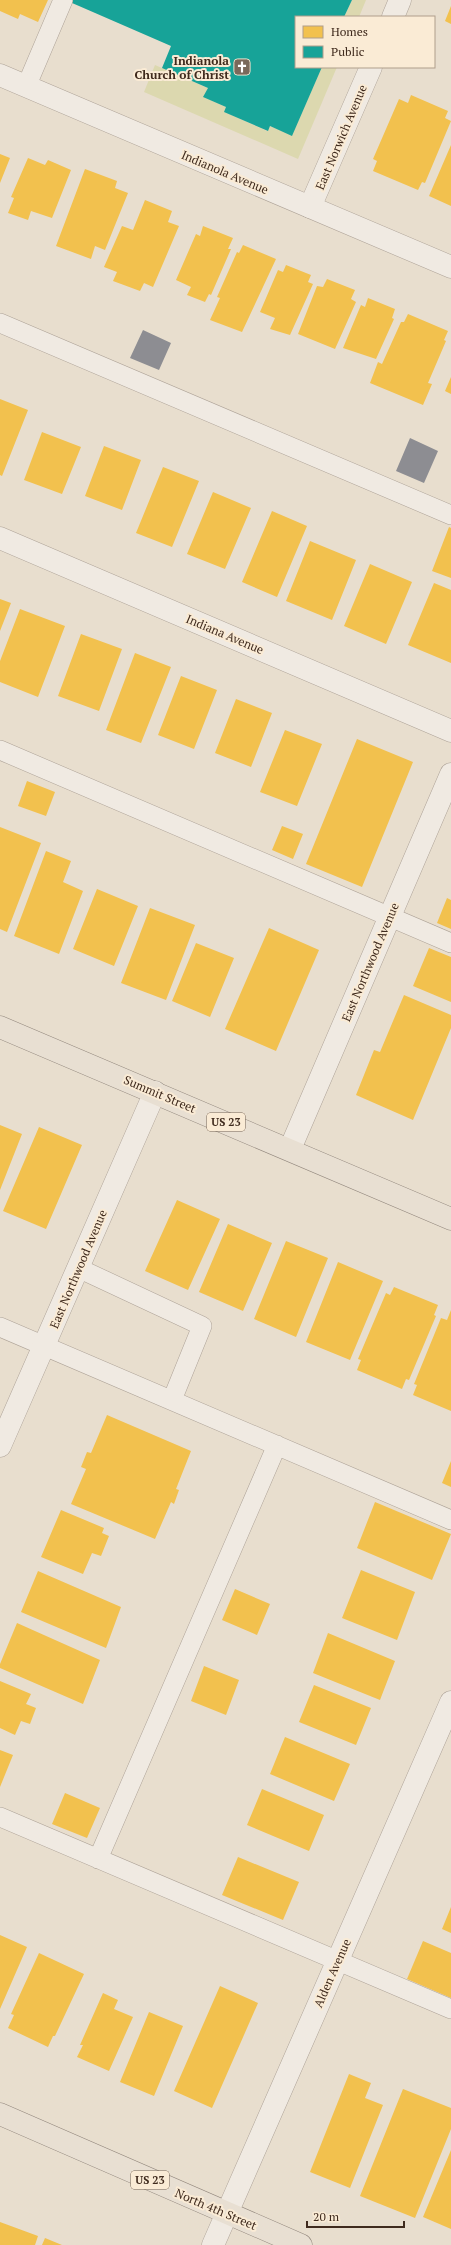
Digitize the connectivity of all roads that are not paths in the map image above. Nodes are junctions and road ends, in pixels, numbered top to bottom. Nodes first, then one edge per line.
1 (63, 0) edge
2 (400, 0) edge
3 (393, 16) edge
4 (371, 68) edge
5 (0, 75) edge
6 (26, 87) junction
7 (310, 207) junction
8 (451, 267) edge
9 (0, 323) edge
10 (451, 515) edge
11 (0, 538) edge
12 (451, 731) edge
13 (0, 750) edge
14 (451, 774) edge
15 (390, 917) junction
16 (451, 943) edge
17 (0, 1027) edge
18 (155, 1092) junction
19 (290, 1149) junction
20 (451, 1219) edge
21 (78, 1268) junction
22 (0, 1327) edge
23 (44, 1346) junction
24 (172, 1400) junction
25 (277, 1445) junction
26 (0, 1446) edge
27 (451, 1520) edge
28 (451, 1702) edge
29 (0, 1817) edge
30 (98, 1859) junction
31 (337, 1961) junction
32 (451, 2009) edge
33 (0, 2114) edge
34 (226, 2213) junction
35 (213, 2245) edge
36 (301, 2245) edge

1 - 6 lane
2 - 3 street
4 - 7 street, East Norwich Avenue
5 - 6 street, Indianola Avenue
6 - 7 street, Indianola Avenue
7 - 8 street, Indianola Avenue
9 - 10 lane
11 - 12 street, Indiana Avenue
13 - 15 lane
14 - 15 street, East Northwood Avenue
15 - 16 lane
15 - 19 street, East Northwood Avenue
17 - 18 main road, Summit Street / US 23
18 - 19 main road, Summit Street / US 23
18 - 21 street, East Northwood Avenue
19 - 20 main road, Summit Street / US 23
21 - 23 street, East Northwood Avenue
21 - 24 lane
22 - 23 lane
23 - 24 lane
23 - 26 street, East Northwood Avenue
24 - 25 lane
25 - 27 lane
25 - 30 lane
28 - 31 street, Alden Avenue
29 - 30 lane
30 - 31 lane
31 - 32 lane
31 - 34 street, Alden Avenue
33 - 34 main road, North 4th Street / US 23
34 - 35 street, Alden Avenue
34 - 36 main road, North 4th Street / US 23

